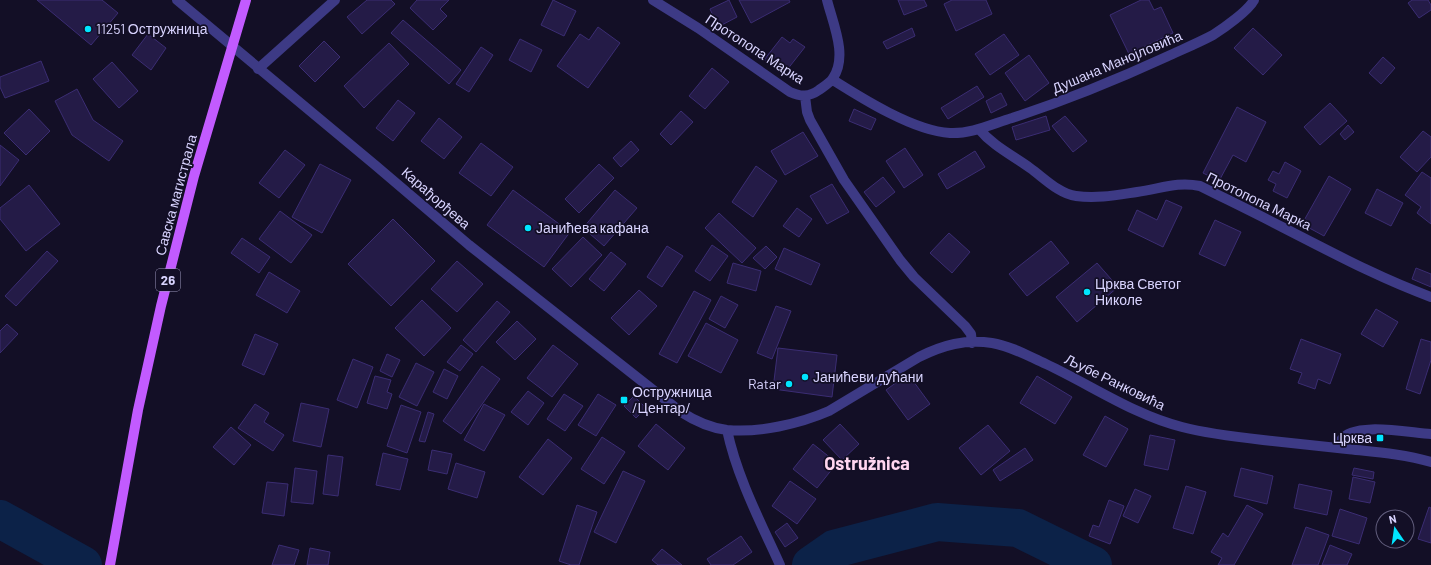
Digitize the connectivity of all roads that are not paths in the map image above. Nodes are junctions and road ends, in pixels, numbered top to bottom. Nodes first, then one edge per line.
1 (176, 0) edge
2 (246, 0) edge
3 (335, 0) edge
4 (653, 0) edge
5 (826, 0) edge
6 (1254, 0) edge
7 (258, 69) junction
8 (832, 80) junction
9 (805, 96) junction
10 (979, 129) junction
11 (1431, 297) edge
12 (972, 342) junction
13 (727, 430) junction
14 (1431, 434) edge
15 (1337, 448) junction
16 (1431, 462) edge
17 (110, 565) edge
18 (780, 565) edge

1 - 7 street, Карађорђева
2 - 17 main road, Савска магистрала / 26, bridge
3 - 7 street
4 - 9 street, Протопопа Марка
5 - 8 street
6 - 10 street, Душана Манојловића
7 - 13 street, Карађорђева
8 - 9 street, Протопопа Марка
8 - 10 street
9 - 12 street
10 - 11 street, Протопопа Марка
12 - 13 street, Љубе Ранковића
12 - 15 street, Љубе Ранковића
13 - 18 street
14 - 15 street
15 - 16 street, Љубе Ранковића

